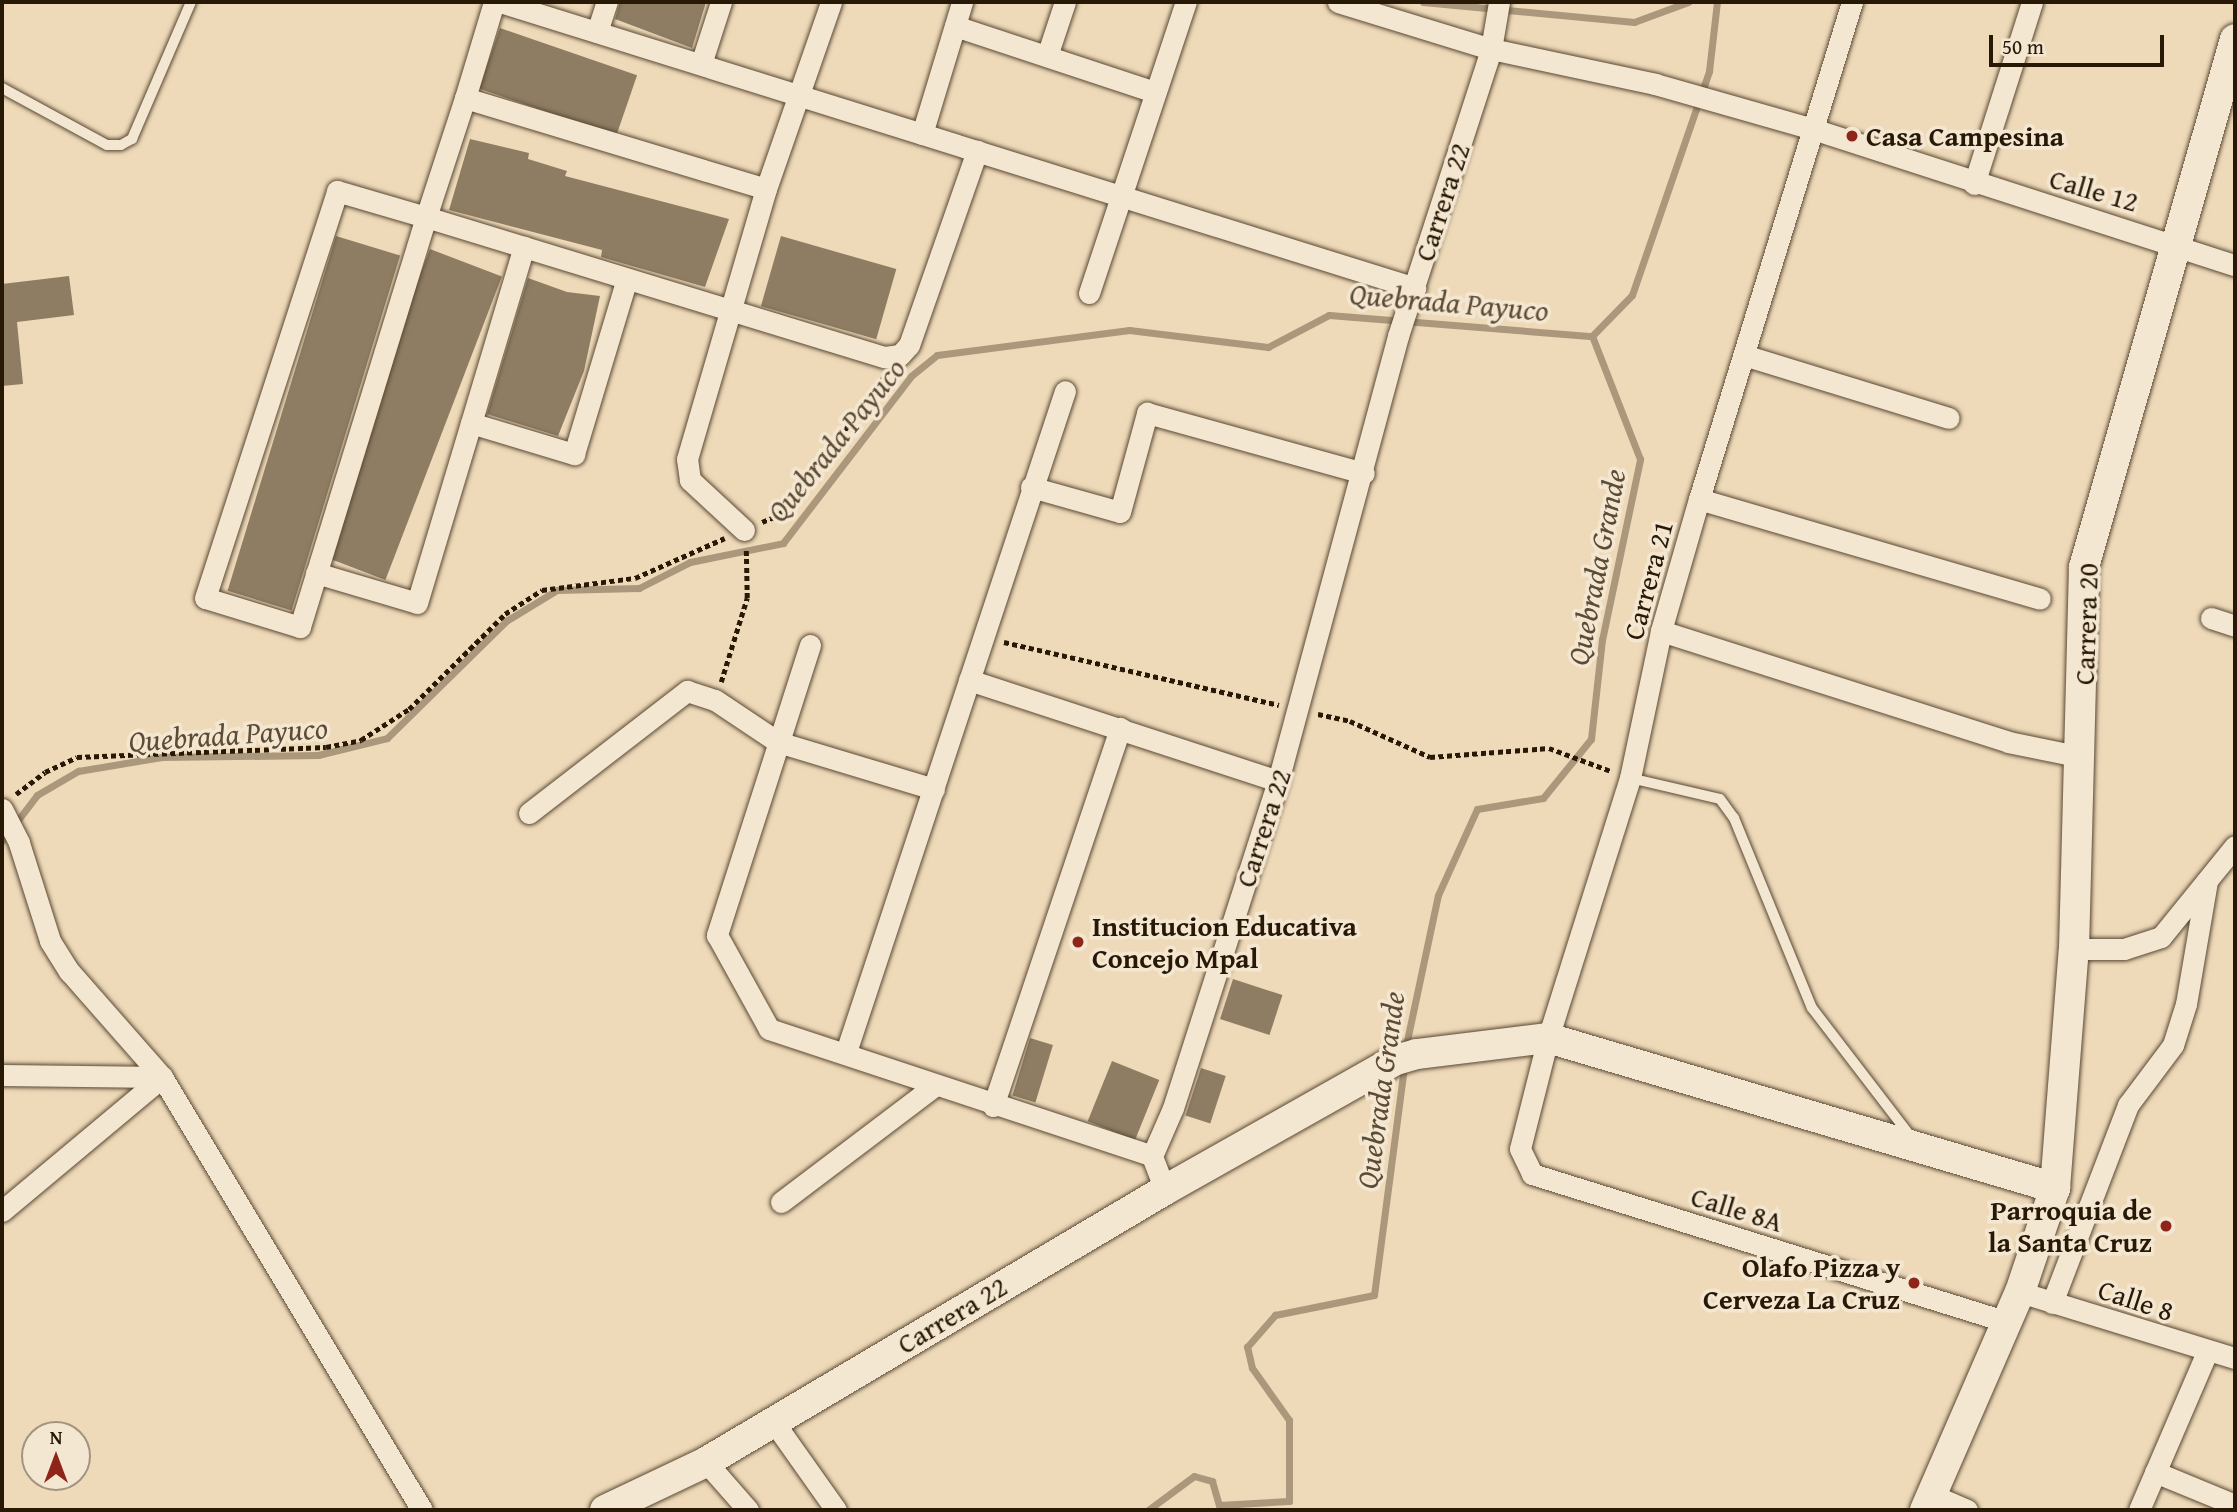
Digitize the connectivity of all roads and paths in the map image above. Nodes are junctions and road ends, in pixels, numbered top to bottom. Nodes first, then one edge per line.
1 (191, 2) edge
2 (494, 2) edge
3 (500, 2) edge
4 (607, 2) edge
5 (721, 2) edge
6 (831, 2) edge
7 (962, 2) edge
8 (1065, 2) edge
9 (1186, 2) edge
10 (1338, 2) edge
11 (1852, 2) edge
12 (2032, 2) edge
13 (1498, 8) edge
14 (955, 26) junction
15 (597, 32) junction
16 (2235, 39) edge
17 (1491, 49) junction
18 (1047, 57) junction
19 (701, 64) junction
20 (2, 88) edge
21 (1155, 92) junction
22 (799, 95) junction
23 (465, 98) junction
24 (1816, 130) junction
25 (922, 134) junction
26 (976, 151) junction
27 (1974, 184) junction
28 (766, 190) junction
29 (1121, 196) junction
30 (426, 217) junction
31 (2176, 243) junction
32 (524, 247) junction
33 (2235, 265) edge
34 (627, 279) junction
35 (1089, 293) dead end
36 (1411, 297) junction
37 (729, 310) junction
38 (900, 355) junction
39 (1744, 355) junction
40 (1065, 391) dead end
41 (1950, 418) dead end
42 (471, 423) junction
43 (1364, 473) junction
44 (1031, 487) junction
45 (1699, 499) junction
46 (745, 536) junction
47 (316, 573) junction
48 (2040, 599) dead end
49 (2211, 618) dead end
50 (2235, 626) edge
51 (1661, 631) junction
52 (979, 636) junction
53 (810, 645) dead end
54 (969, 680) junction
55 (715, 700) junction
56 (1299, 709) junction
57 (1120, 728) junction
58 (778, 742) junction
59 (2082, 757) junction
60 (1591, 763) dead end
61 (1630, 778) junction
62 (1278, 781) junction
63 (934, 789) junction
64 (6, 807) edge
65 (529, 813) dead end
66 (2235, 846) edge
67 (2207, 881) junction
68 (2074, 949) junction
69 (1548, 1038) junction
70 (846, 1052) junction
71 (2, 1075) edge
72 (162, 1077) junction
73 (933, 1087) junction
74 (993, 1106) junction
75 (1922, 1149) junction
76 (1152, 1156) junction
77 (1532, 1174) joint
78 (2055, 1188) junction
79 (1165, 1190) junction
80 (781, 1202) dead end
81 (2, 1211) edge
82 (2020, 1292) junction
83 (2052, 1303) junction
84 (2007, 1322) junction
85 (2207, 1352) junction
86 (2235, 1359) edge
87 (773, 1421) junction
88 (706, 1462) junction
89 (2155, 1472) junction
90 (1929, 1503) edge
91 (2235, 1505) edge
92 (422, 1510) edge
93 (605, 1510) edge
94 (748, 1510) edge
95 (836, 1510) edge
96 (1967, 1510) edge
97 (2139, 1510) edge

1 - 20 lane
2 - 23 street
3 - 15 street
4 - 15 street
5 - 19 street
6 - 22 street
7 - 14 street
8 - 18 street
9 - 21 street
10 - 17 street, Calle 12
11 - 24 street, Carrera 21
12 - 27 street
13 - 17 street, Carrera 22
14 - 18 street
14 - 25 street
15 - 19 street
16 - 31 main road, Carrera 20
17 - 24 street, Calle 12
17 - 36 street, Carrera 22
18 - 21 street
19 - 22 street
21 - 29 street
22 - 25 street
22 - 28 street
23 - 28 street
23 - 30 street
24 - 27 street, Calle 12
24 - 39 street, Carrera 21
25 - 26 street
26 - 29 street
26 - 38 street
27 - 31 street, Calle 12
28 - 37 street
29 - 35 street
29 - 36 street
30 - 32 street
30 - 47 street
30 - 47 street
31 - 33 street, Calle 12
31 - 59 main road, Carrera 20
32 - 34 street
32 - 42 street
34 - 37 street
34 - 42 street
36 - 43 street, Carrera 22
37 - 38 street
37 - 46 street
38 - 46 path
39 - 41 street
39 - 45 street, Carrera 21
40 - 44 street
42 - 47 street
43 - 44 street
43 - 56 street, Carrera 22
44 - 52 street
45 - 48 street
45 - 51 street, Carrera 21
46 - 55 path
46 - 64 path
49 - 50 street
51 - 59 street
51 - 61 street, Carrera 21
52 - 54 street
52 - 56 path
53 - 58 street
54 - 57 street
54 - 63 street
55 - 58 street
55 - 65 street
56 - 60 path
56 - 62 street, Carrera 22
57 - 62 street
57 - 74 street
58 - 63 street
58 - 70 street
59 - 68 main road, Carrera 20
61 - 69 street, Carrera 21
61 - 75 lane
62 - 76 street, Carrera 22
63 - 70 street
64 - 72 street
66 - 67 street
67 - 68 street
67 - 83 street
68 - 78 main road, Carrera 20
69 - 75 main road
69 - 77 street, Carrera 21
69 - 79 main road, Carrera 22
70 - 73 street
71 - 72 street
72 - 81 street
72 - 92 street
73 - 74 street
73 - 80 street
74 - 76 street
75 - 78 main road
76 - 79 street
77 - 84 street, Calle 8A
78 - 82 main road, Carrera 20
79 - 87 main road, Carrera 22
82 - 83 street, Calle 8
82 - 84 main road, Carrera 20
83 - 85 street, Calle 8
84 - 90 main road, Carrera 20
85 - 86 street, Calle 8
85 - 89 street
87 - 88 main road, Carrera 22
87 - 95 street
88 - 93 main road, Carrera 22
88 - 94 street
89 - 91 street
89 - 97 street
90 - 96 street

